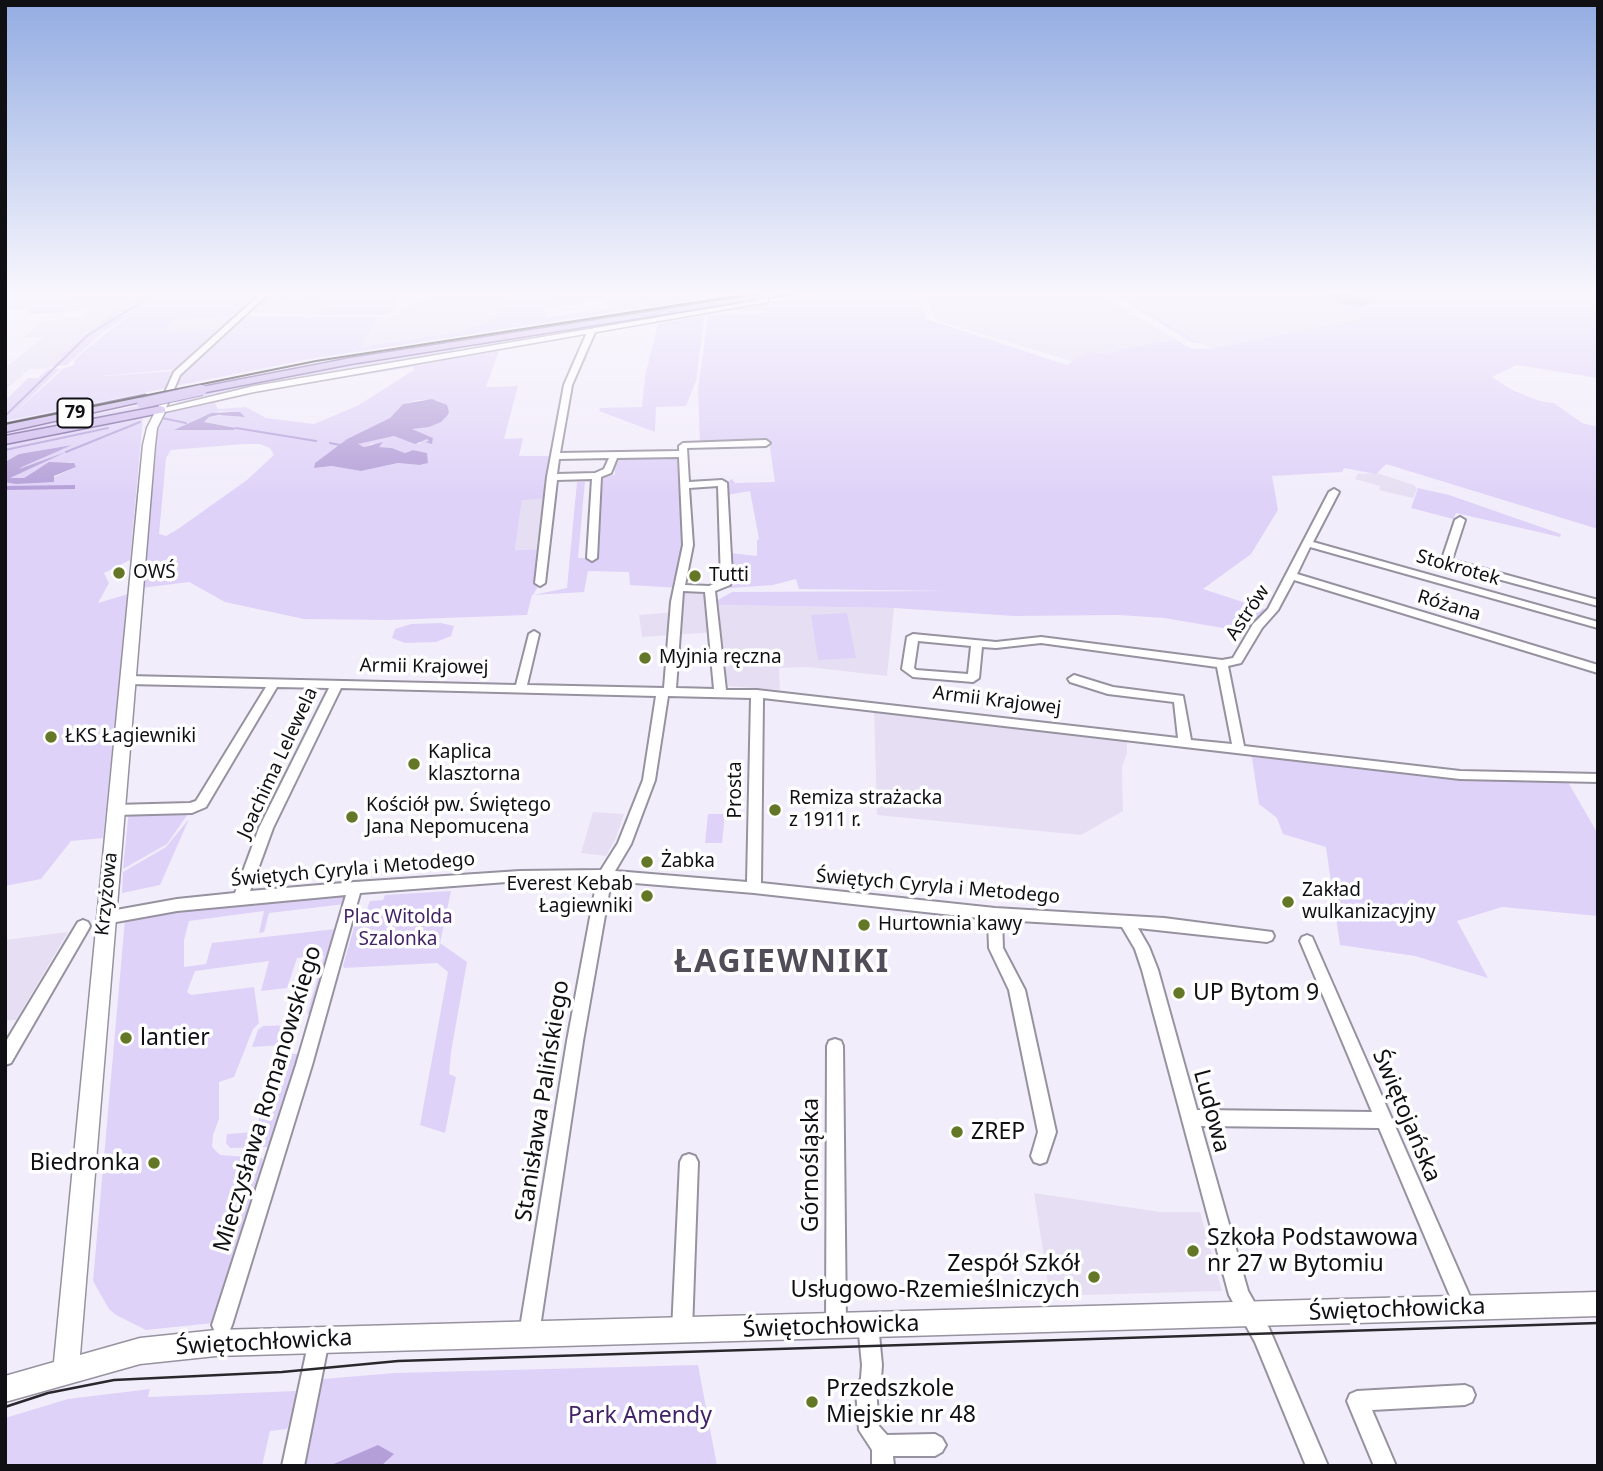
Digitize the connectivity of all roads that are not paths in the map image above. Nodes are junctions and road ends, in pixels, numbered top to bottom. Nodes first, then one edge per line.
1 (193, 360) edge
2 (361, 360) edge
3 (428, 360) edge
4 (579, 360) edge
5 (158, 414) junction
6 (5, 429) edge
7 (5, 440) edge
8 (766, 443) dead end
9 (683, 454) junction
10 (614, 455) junction
11 (555, 456) junction
12 (597, 476) junction
13 (552, 477) junction
14 (686, 485) junction
15 (1334, 492) dead end
16 (1460, 520) dead end
17 (1309, 544) junction
18 (592, 558) dead end
19 (1292, 576) junction
20 (540, 583) dead end
21 (679, 588) junction
22 (710, 589) junction
23 (1598, 603) edge
24 (1598, 625) edge
25 (534, 634) dead end
26 (976, 643) junction
27 (1222, 664) junction
28 (1598, 669) edge
29 (1074, 679) dead end
30 (128, 680) junction
31 (274, 683) junction
32 (337, 684) junction
33 (521, 688) junction
34 (667, 691) junction
35 (720, 692) junction
36 (757, 694) junction
37 (1185, 744) junction
38 (1238, 751) junction
39 (1598, 778) edge
40 (115, 810) junction
41 (605, 875) junction
42 (355, 887) junction
43 (754, 887) junction
44 (240, 898) junction
45 (996, 914) junction
46 (94, 922) junction
47 (1125, 922) junction
48 (1267, 936) dead end
49 (1307, 941) dead end
50 (835, 1046) dead end
51 (5, 1058) edge
52 (1189, 1118) junction
53 (1383, 1120) junction
54 (1040, 1156) dead end
55 (690, 1162) dead end
56 (1598, 1304) edge
57 (1465, 1308) junction
58 (1250, 1315) junction
59 (868, 1324) junction
60 (222, 1325) dead end
61 (836, 1325) junction
62 (682, 1331) junction
63 (529, 1334) junction
64 (319, 1340) junction
65 (66, 1370) junction
66 (5, 1389) edge
67 (1465, 1395) dead end
68 (935, 1445) dead end
69 (883, 1456) edge
70 (293, 1466) edge
71 (1317, 1466) edge
72 (1385, 1466) edge

1 - 5 street, Krzyżowa
2 - 6 main road, 79, bridge
3 - 5 street
4 - 11 street
5 - 7 main road
5 - 30 street, Krzyżowa
8 - 9 street
9 - 10 street
9 - 14 street
10 - 11 street
10 - 12 street
11 - 13 street
12 - 13 street
12 - 18 street
13 - 20 street
14 - 21 street
14 - 22 street
15 - 17 street, Astrów
16 - 23 street
17 - 19 street, Astrów
17 - 24 street, Stokrotek
19 - 27 street, Astrów
19 - 28 street, Różana
21 - 22 street
21 - 34 street
22 - 35 street
25 - 33 street
26 - 26 street, Armii Krajowej
26 - 27 street, Armii Krajowej
27 - 38 street, Astrów
29 - 37 street, Armii Krajowej
30 - 31 street, Armii Krajowej
30 - 40 street, Krzyżowa
31 - 32 street, Armii Krajowej
31 - 40 street
32 - 33 street, Armii Krajowej
32 - 44 street, Joachima Lelewela
33 - 34 street, Armii Krajowej
34 - 35 street, Armii Krajowej
34 - 41 street
35 - 36 street, Armii Krajowej
36 - 37 street, Armii Krajowej
36 - 43 street, Prosta
37 - 38 street, Armii Krajowej
38 - 39 street, Armii Krajowej
40 - 46 street, Krzyżowa
41 - 42 street, Świętych Cyryla i Metodego
41 - 43 street, Świętych Cyryla i Metodego
41 - 63 street, Stanisława Palińskiego
42 - 44 street, Świętych Cyryla i Metodego
42 - 60 street, Mieczysława Romanowskiego
43 - 45 street, Świętych Cyryla i Metodego
44 - 46 street, Świętych Cyryla i Metodego
45 - 47 street, Świętych Cyryla i Metodego
45 - 54 street
46 - 51 street, Krzyżowa
46 - 65 street, Krzyżowa
47 - 48 street, Świętych Cyryla i Metodego
47 - 52 street, Ludowa
49 - 53 street, Świętojańska
50 - 61 street, Górnośląska
52 - 53 street
52 - 58 street, Ludowa
53 - 57 street, Świętojańska
55 - 62 street
56 - 57 street, Świętochłowicka
57 - 58 street, Świętochłowicka
58 - 59 street, Świętochłowicka
58 - 71 street, Ludowa
59 - 61 street, Świętochłowicka
59 - 69 street
61 - 62 street, Świętochłowicka
62 - 63 street, Świętochłowicka
63 - 64 street, Świętochłowicka
64 - 65 street, Świętochłowicka
64 - 70 street
65 - 66 street, Świętochłowicka
67 - 72 street
68 - 69 street

